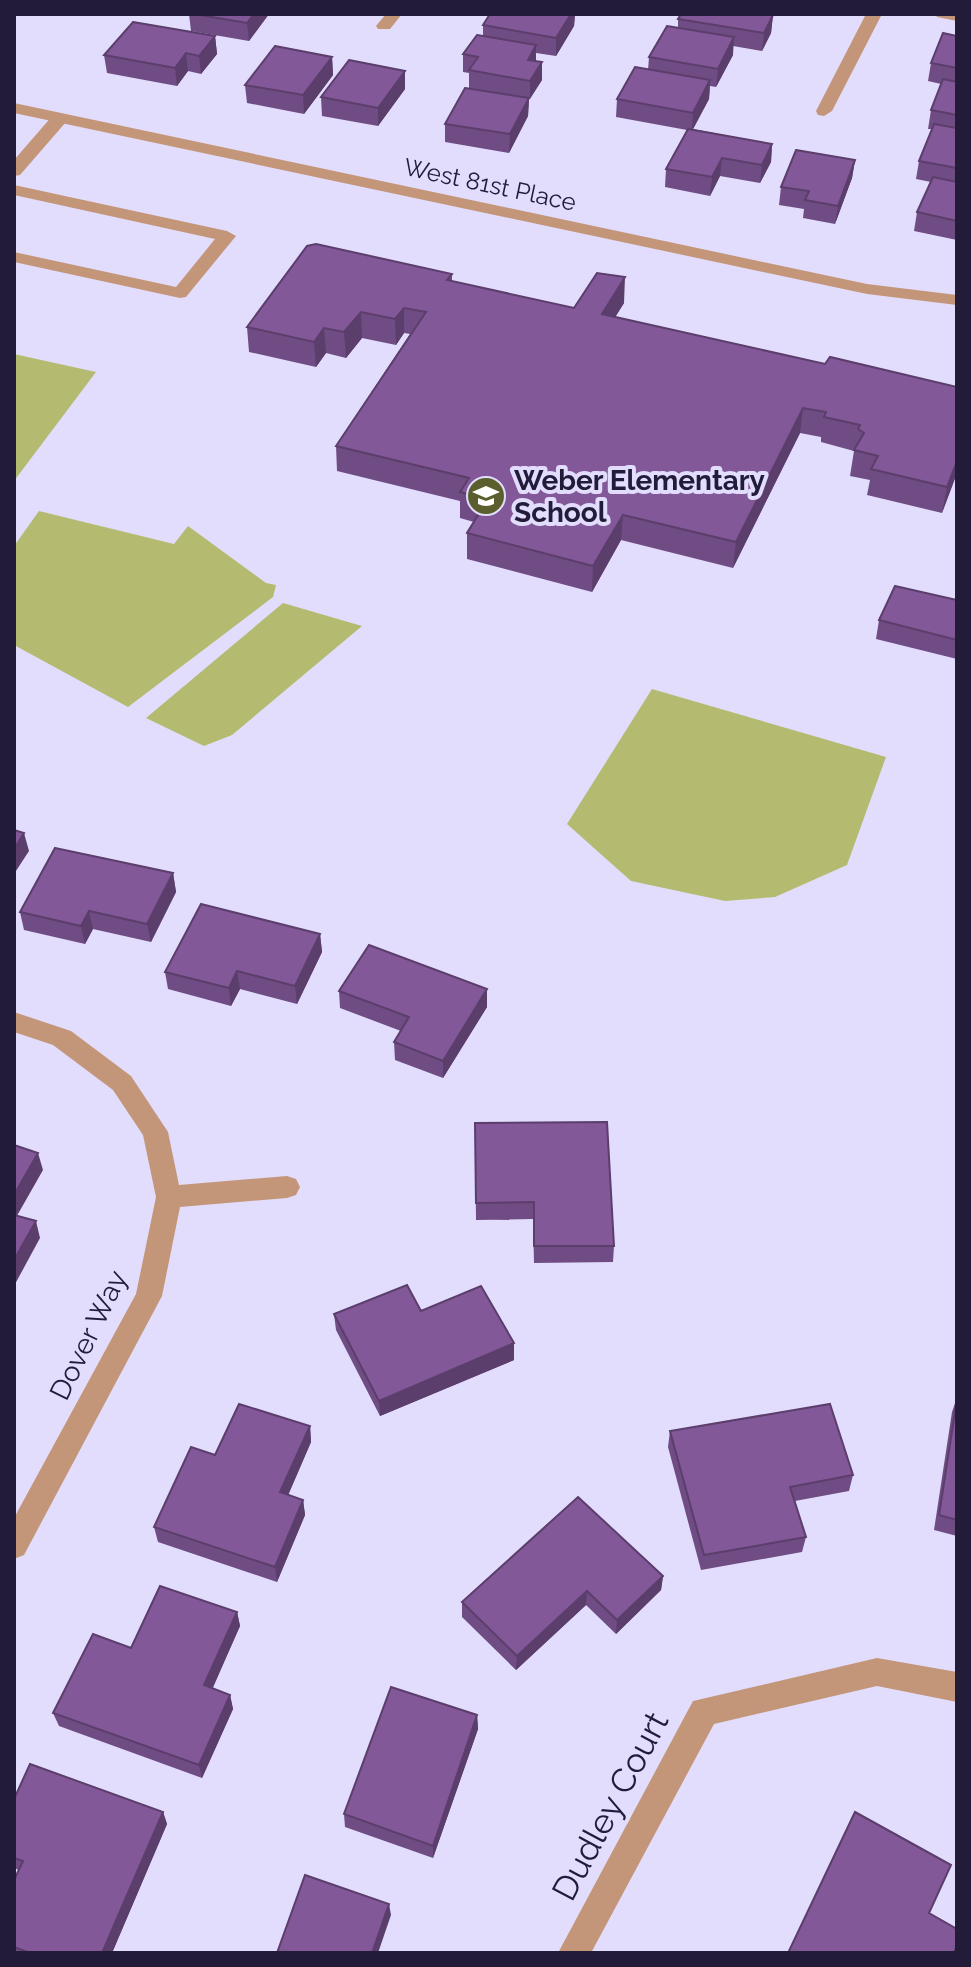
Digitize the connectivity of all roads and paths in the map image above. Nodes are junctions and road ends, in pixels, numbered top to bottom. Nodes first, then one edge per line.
1 (874, 14) edge
2 (943, 14) edge
3 (957, 16) edge
4 (14, 108) edge
5 (824, 111) dead end
6 (60, 118) junction
7 (14, 171) edge
8 (14, 190) edge
9 (14, 257) edge
10 (957, 300) edge
11 (14, 1022) edge
12 (287, 1187) dead end
13 (169, 1197) junction
14 (14, 1546) edge
15 (957, 1687) edge
16 (574, 1953) edge

1 - 5 street
2 - 3 street
4 - 6 street, West 81st Place
6 - 7 street
6 - 10 street, West 81st Place
8 - 9 street
11 - 13 street, Dover Way
12 - 13 street
13 - 14 street, Dover Way
15 - 16 street, Dudley Court

